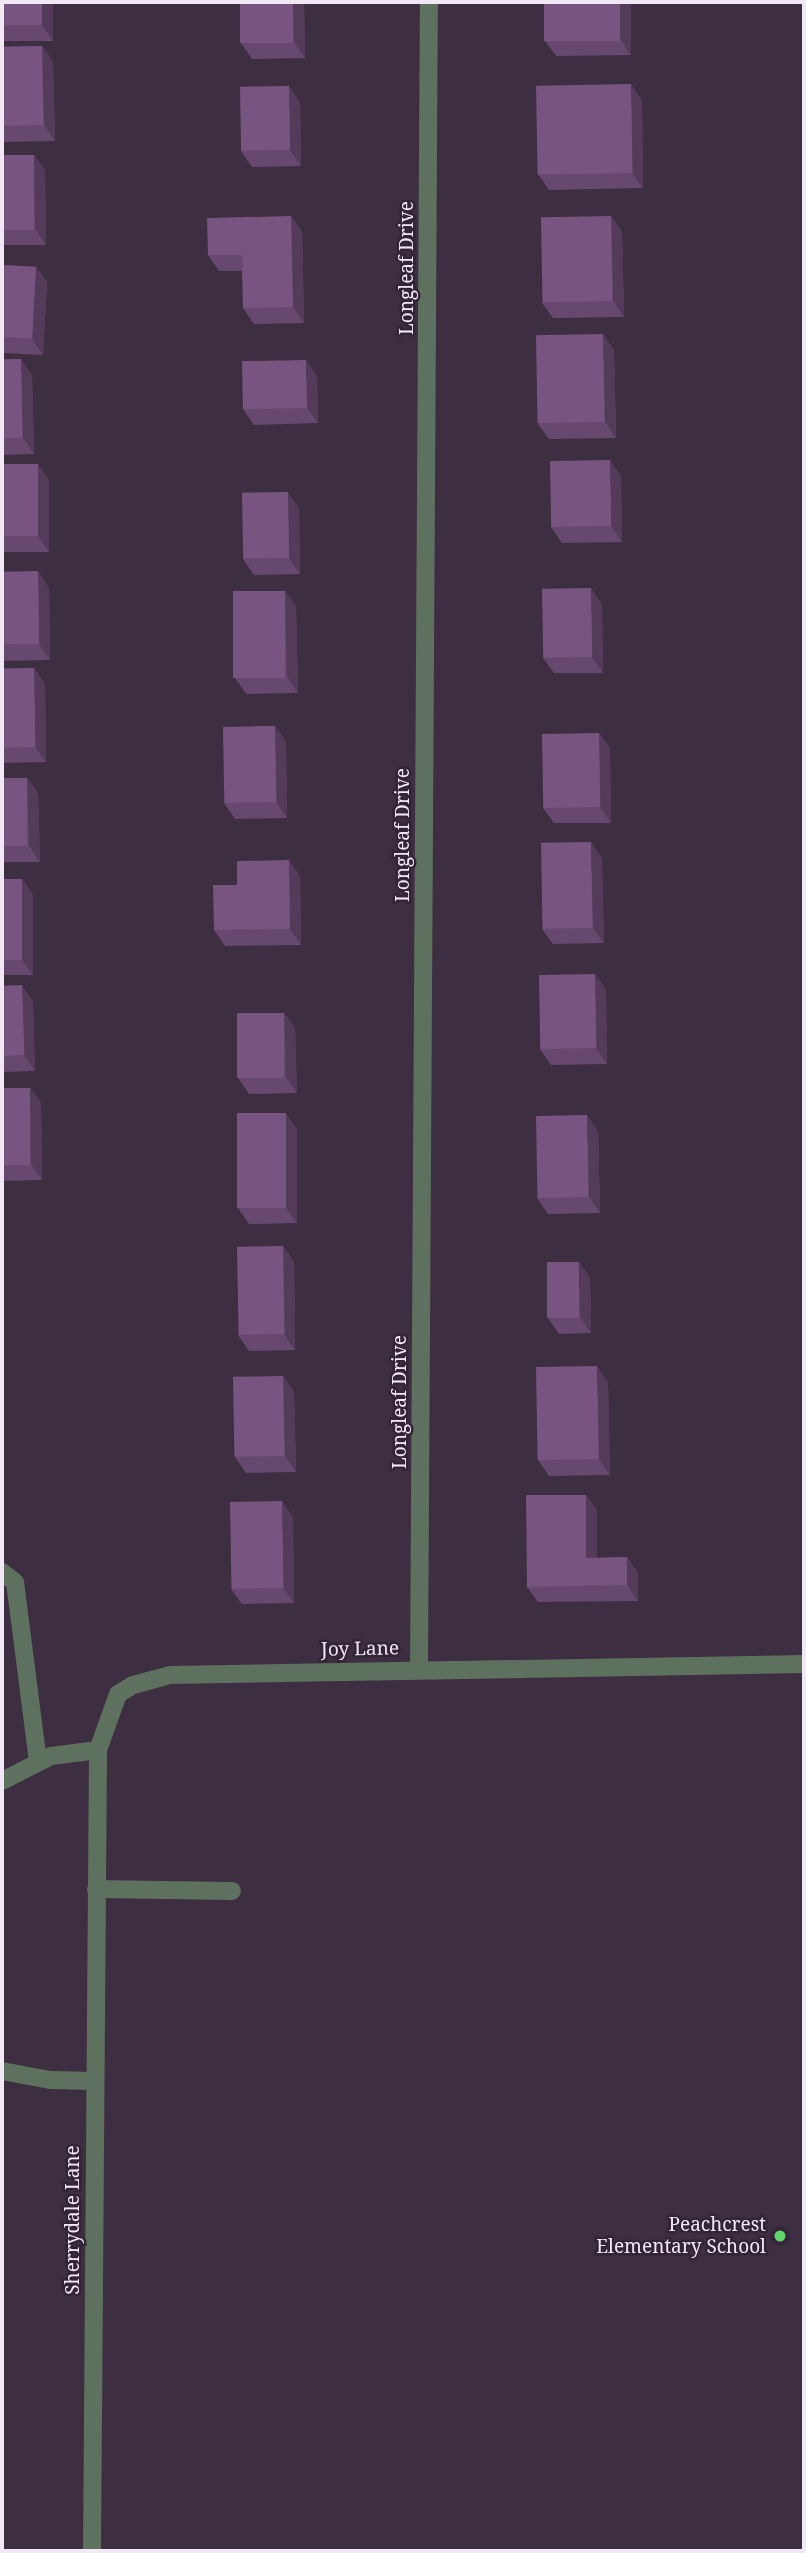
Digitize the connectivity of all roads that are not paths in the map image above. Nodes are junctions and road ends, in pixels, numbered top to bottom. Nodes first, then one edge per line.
1 (429, 2) edge
2 (2, 1572) edge
3 (804, 1664) edge
4 (419, 1669) junction
5 (98, 1750) junction
6 (38, 1761) junction
7 (2, 1781) edge
8 (96, 1889) junction
9 (232, 1891) dead end
10 (2, 2071) edge
11 (95, 2081) junction
12 (92, 2551) edge

1 - 4 street, Longleaf Drive
2 - 6 street
3 - 4 street, Joy Lane
4 - 5 street, Joy Lane
5 - 6 street
5 - 8 street, Joy Lane
6 - 7 street
8 - 9 street
8 - 11 street, Sherrydale Lane
10 - 11 street
11 - 12 street, Sherrydale Lane

